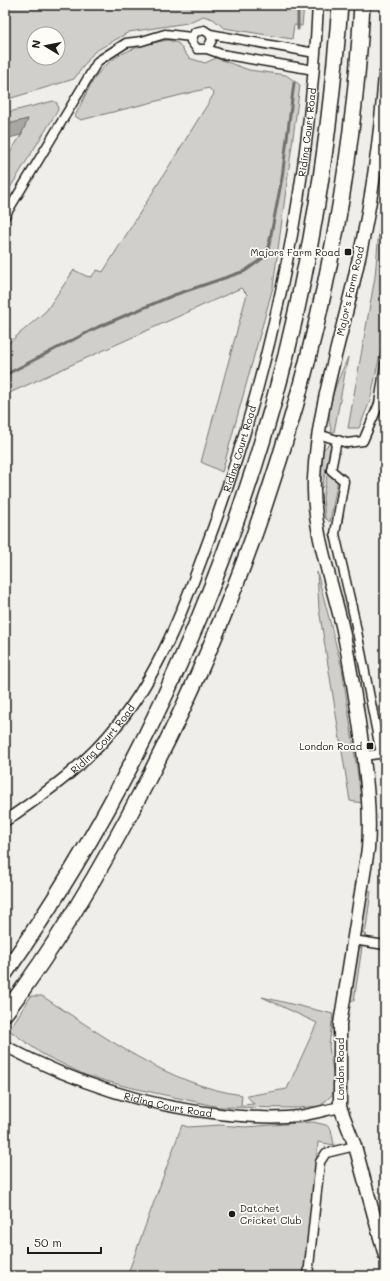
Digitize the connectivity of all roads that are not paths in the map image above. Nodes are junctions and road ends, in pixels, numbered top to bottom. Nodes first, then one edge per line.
1 (318, 5) edge
2 (340, 5) edge
3 (362, 5) edge
4 (210, 34) junction
5 (191, 37) junction
6 (207, 49) junction
7 (316, 53) junction
8 (314, 70) junction
9 (385, 75) edge
10 (5, 216) edge
11 (385, 364) edge
12 (318, 434) junction
13 (337, 440) junction
14 (383, 753) edge
15 (364, 756) junction
16 (5, 821) edge
17 (353, 940) junction
18 (385, 945) edge
19 (5, 973) edge
20 (5, 1013) edge
21 (6, 1047) edge
22 (340, 1108) junction
23 (355, 1146) junction
24 (384, 1252) edge
25 (308, 1276) edge

1 - 7 street, Riding Court Road
2 - 19 highway
3 - 20 highway
4 - 5 street
4 - 6 street
4 - 7 street
5 - 6 street
5 - 10 street
6 - 8 street
7 - 8 street, Riding Court Road
8 - 16 street, Riding Court Road
9 - 12 main road, Major's Farm Road
11 - 13 street
12 - 13 street
12 - 15 main road, London Road
13 - 14 street
14 - 15 street
15 - 17 main road, London Road
17 - 18 street
17 - 22 main road, London Road
21 - 22 street, Riding Court Road
22 - 23 main road, London Road
23 - 24 main road, London Road
23 - 25 street

